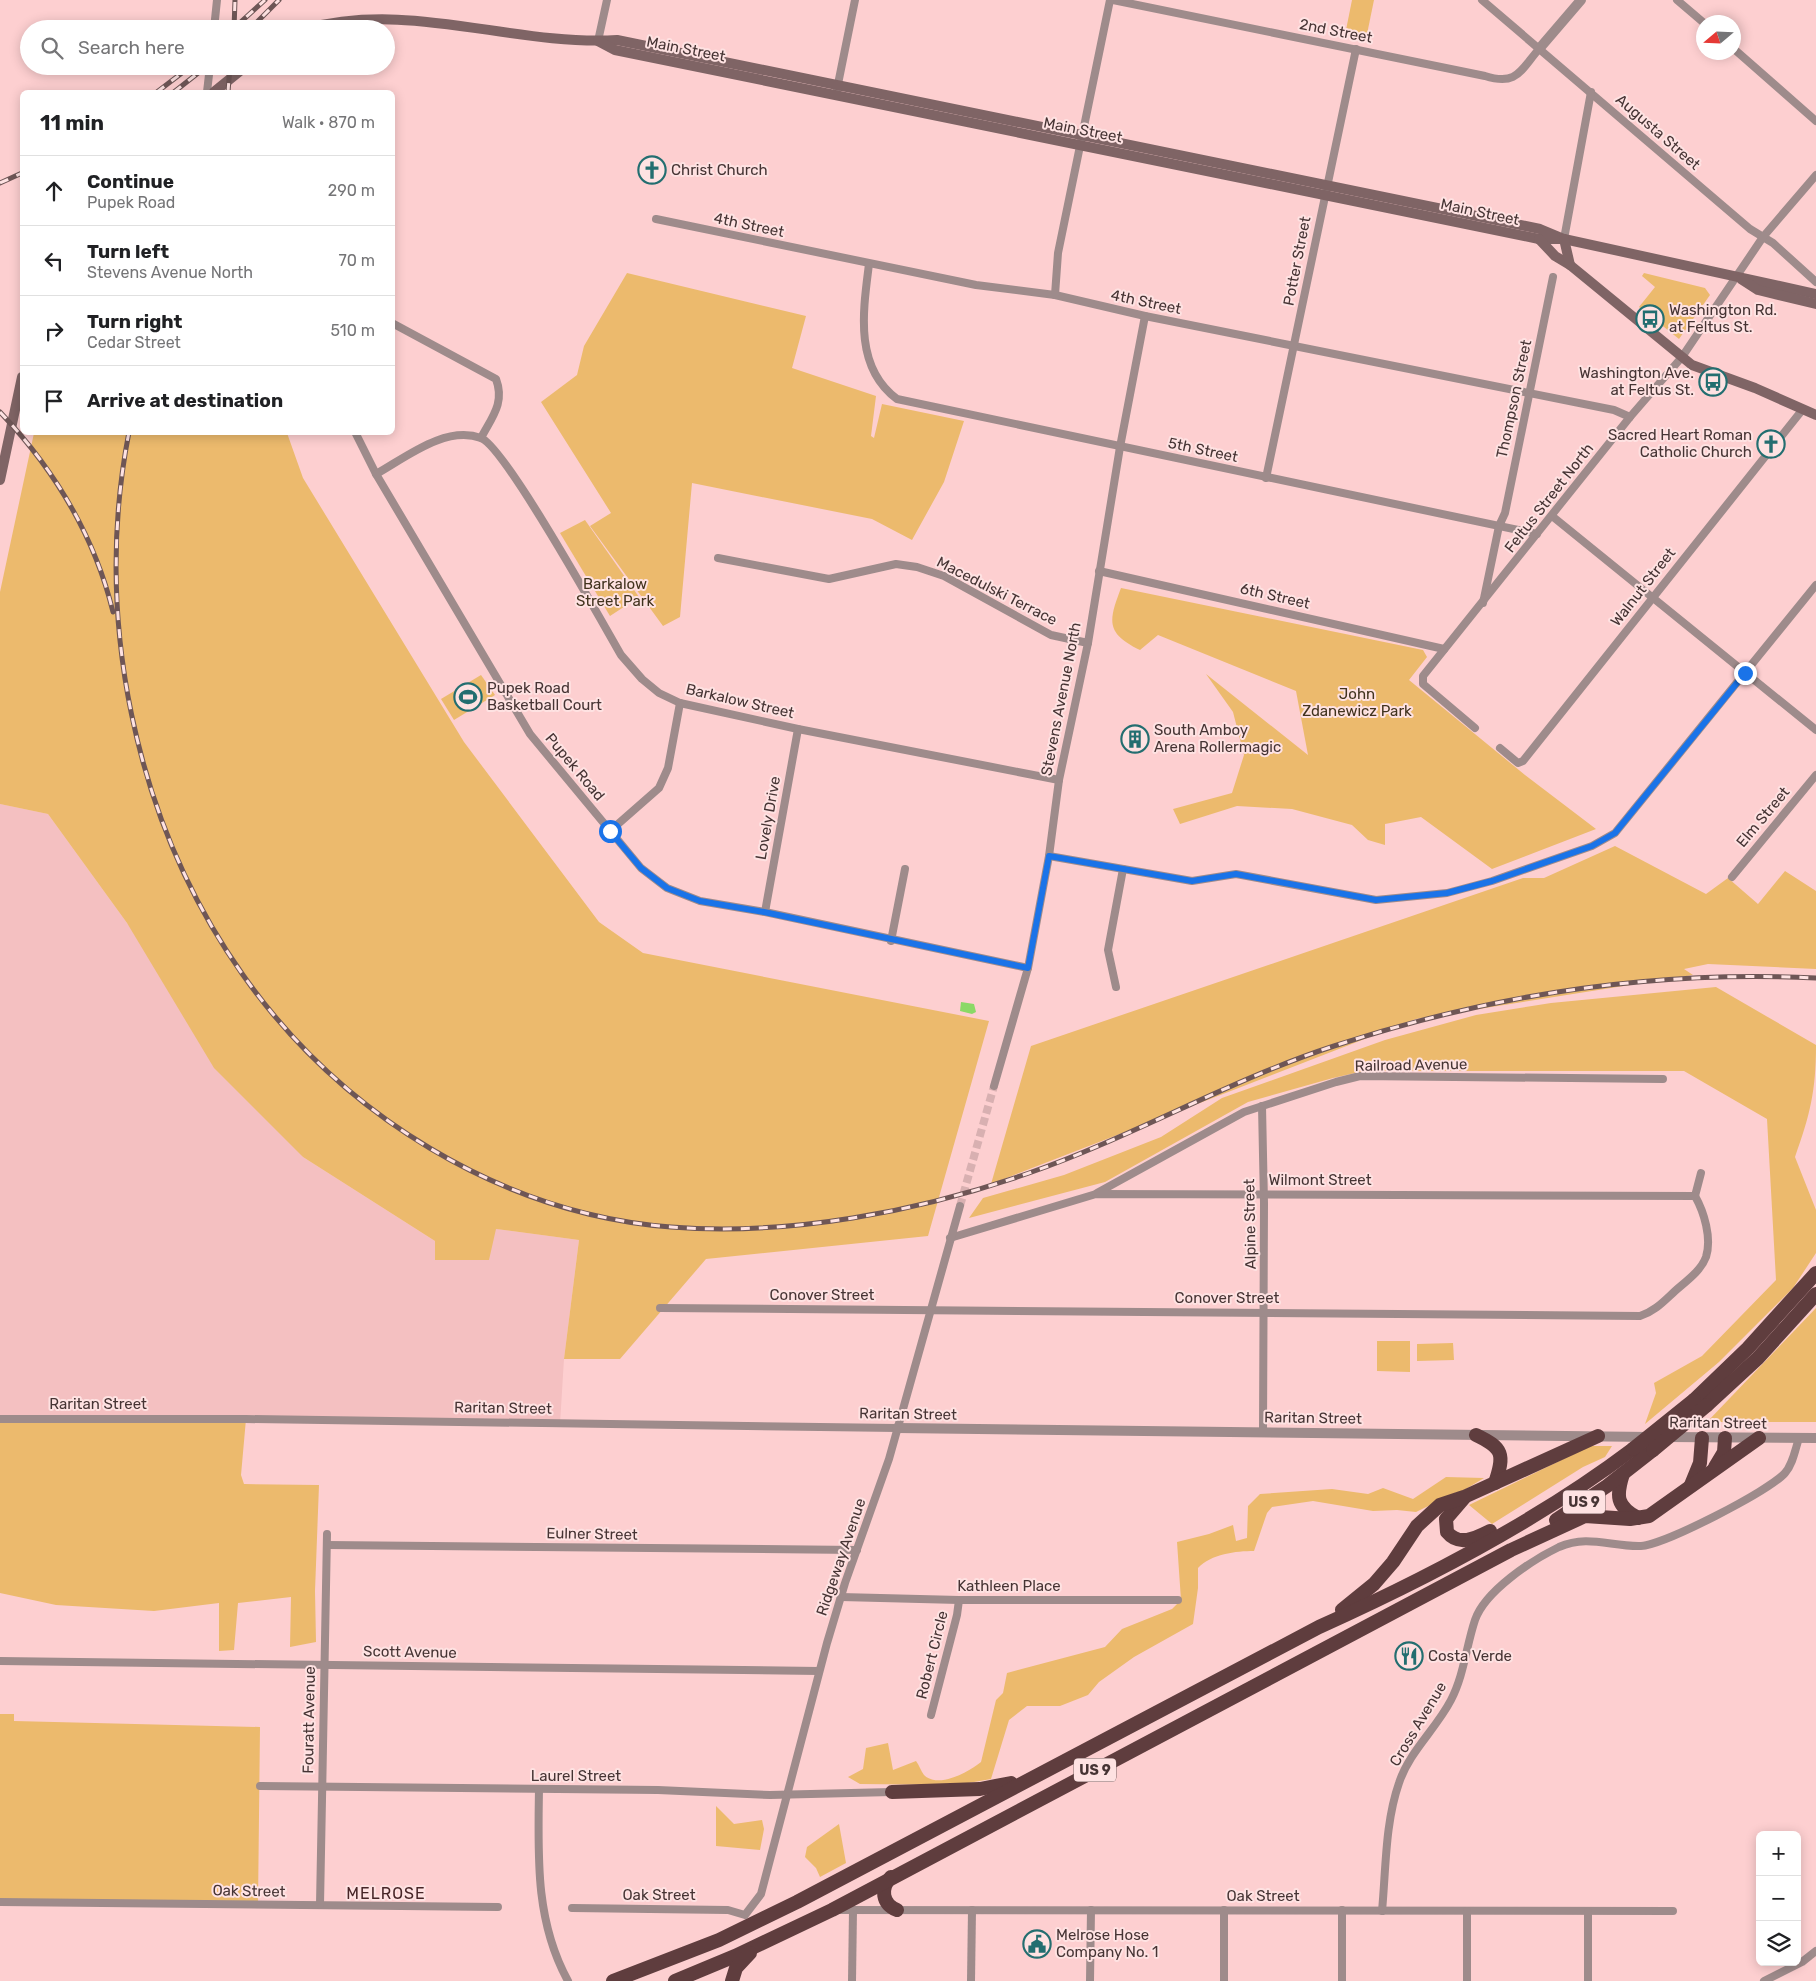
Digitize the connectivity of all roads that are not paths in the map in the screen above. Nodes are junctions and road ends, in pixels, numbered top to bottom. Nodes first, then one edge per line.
1 (217, 0) edge
2 (607, 0) edge
3 (855, 0) edge
4 (1112, 0) edge
5 (1482, 0) edge
6 (1581, 0) edge
7 (1677, 0) edge
8 (1696, 16) edge
9 (215, 20) edge
10 (330, 20) edge
11 (598, 41) junction
12 (1539, 48) junction
13 (1356, 49) junction
14 (1741, 55) edge
15 (209, 75) edge
16 (235, 75) edge
17 (837, 89) junction
18 (207, 90) edge
19 (216, 90) edge
20 (1591, 92) junction
21 (1816, 121) edge
22 (1081, 140) junction
23 (1816, 175) edge
24 (1325, 190) junction
25 (656, 220) dead end
26 (1763, 237) junction
27 (1540, 239) junction
28 (1564, 239) junction
29 (869, 264) junction
30 (1570, 265) junction
31 (1553, 277) dead end
32 (1738, 277) junction
33 (1816, 282) edge
34 (1816, 294) edge
35 (1055, 295) junction
36 (1816, 304) edge
37 (1145, 316) junction
38 (395, 324) edge
39 (1294, 346) junction
40 (1682, 356) junction
41 (20, 385) edge
42 (1529, 395) junction
43 (1803, 409) junction
44 (1816, 415) edge
45 (1630, 417) junction
46 (356, 435) edge
47 (480, 438) junction
48 (1120, 447) junction
49 (376, 474) junction
50 (1266, 478) junction
51 (0, 480) edge
52 (1552, 516) junction
53 (1499, 526) junction
54 (1538, 534) junction
55 (718, 558) dead end
56 (1099, 571) junction
57 (1816, 584) edge
58 (1652, 597) junction
59 (1482, 605) junction
60 (1088, 643) junction
61 (1444, 649) junction
62 (1745, 673) junction
63 (680, 703) junction
64 (1475, 728) dead end
65 (798, 729) junction
66 (1816, 730) edge
67 (1500, 748) dead end
68 (1816, 775) edge
69 (1058, 780) junction
70 (610, 831) junction
71 (1049, 856) junction
72 (905, 869) dead end
73 (1123, 869) junction
74 (1732, 877) dead end
75 (764, 912) junction
76 (891, 940) junction
77 (1028, 968) junction
78 (1116, 987) dead end
79 (1663, 1079) dead end
80 (994, 1086) tunnel mouth
81 (1262, 1106) junction
82 (1701, 1173) dead end
83 (1264, 1193) junction
84 (1096, 1194) junction
85 (1695, 1196) junction
86 (960, 1206) tunnel mouth
87 (950, 1238) junction
88 (1815, 1274) edge
89 (1816, 1294) edge
90 (660, 1308) dead end
91 (929, 1310) junction
92 (1265, 1311) junction
93 (0, 1419) edge
94 (897, 1428) junction
95 (1263, 1432) junction
96 (1476, 1435) junction
97 (1598, 1436) junction
98 (1702, 1438) junction
99 (1725, 1438) junction
100 (1759, 1438) junction
101 (1799, 1438) junction
102 (1816, 1438) edge
103 (1713, 1470) junction
104 (1623, 1474) junction
105 (1495, 1483) junction
106 (1690, 1486) junction
107 (1464, 1497) junction
108 (1538, 1514) junction
109 (1638, 1518) junction
110 (327, 1534) dead end
111 (327, 1544) junction
112 (857, 1550) junction
113 (1511, 1550) junction
114 (841, 1597) junction
115 (958, 1600) junction
116 (1178, 1600) dead end
117 (1319, 1627) junction
118 (0, 1661) edge
119 (323, 1665) junction
120 (819, 1671) junction
121 (932, 1715) dead end
122 (1033, 1777) junction
123 (260, 1786) dead end
124 (322, 1787) junction
125 (540, 1789) junction
126 (892, 1792) joint
127 (787, 1794) junction
128 (892, 1877) junction
129 (0, 1902) edge
130 (320, 1905) junction
131 (498, 1907) dead end
132 (572, 1908) dead end
133 (832, 1910) junction
134 (853, 1910) junction
135 (897, 1910) junction
136 (972, 1910) junction
137 (1091, 1910) junction
138 (1224, 1910) junction
139 (1342, 1910) junction
140 (1382, 1910) junction
141 (1467, 1910) junction
142 (1673, 1911) dead end
143 (1588, 1912) junction
144 (745, 1915) junction
145 (719, 1940) junction
146 (758, 1946) junction
147 (1816, 1951) edge
148 (568, 1981) edge
149 (613, 1981) edge
150 (675, 1981) edge
151 (732, 1981) edge
152 (852, 1981) edge
153 (971, 1981) edge
154 (1090, 1981) edge
155 (1224, 1981) edge
156 (1342, 1981) edge
157 (1467, 1981) edge
158 (1588, 1981) edge
159 (1764, 1981) edge

1 - 9 street
2 - 11 street
3 - 17 street
4 - 13 street, 2nd Street
4 - 22 street
5 - 12 street, Augusta Street
6 - 12 street
7 - 8 street
10 - 11 main road, Main Street
11 - 17 main road, Main Street
12 - 13 street, 2nd Street
12 - 20 street, Augusta Street
13 - 24 street, Potter Street
14 - 21 street
15 - 18 street
16 - 19 main road
17 - 22 main road, Main Street
20 - 26 street, Augusta Street
20 - 28 street
22 - 24 main road, Main Street
22 - 35 street
23 - 26 street, Feltus Street North
24 - 27 main road, Main Street
24 - 28 main road, Main Street
24 - 39 street, Potter Street
25 - 29 street, 4th Street
26 - 32 street, Feltus Street North
26 - 33 street, Augusta Street
27 - 28 main road, Main Street
27 - 30 main road
28 - 30 main road
28 - 32 main road, Main Street
29 - 35 street, 4th Street
29 - 48 street, 5th Street
30 - 40 main road
31 - 42 street, Thompson Street
32 - 34 main road, Main Street
32 - 36 main road, Main Street
32 - 40 street, Feltus Street North
35 - 37 street, 4th Street
37 - 39 street, 4th Street
37 - 48 street, Stevens Avenue North
38 - 47 street
39 - 42 street, 4th Street
39 - 50 street, Potter Street
40 - 43 main road
40 - 45 street, Feltus Street North
41 - 51 main road
42 - 45 street, 4th Street
42 - 53 street, Thompson Street
43 - 44 main road
43 - 58 street, Walnut Street
45 - 52 street, Feltus Street North
46 - 49 street, Pupek Road
47 - 49 street
47 - 63 street, Barkalow Street
48 - 50 street, 5th Street
48 - 56 street, Stevens Avenue North
49 - 70 street, Pupek Road
50 - 53 street, 5th Street
52 - 54 street, Feltus Street North
52 - 58 street
53 - 54 street, 5th Street
53 - 59 street, Thompson Street
54 - 59 street, Feltus Street North
55 - 60 street, Macedulski Terrace
56 - 60 street, Stevens Avenue North
56 - 61 street, 6th Street
57 - 62 street
58 - 62 street
58 - 67 street, Walnut Street
59 - 61 street, Feltus Street North
60 - 69 street, Stevens Avenue North
61 - 64 street, Feltus Street North
62 - 66 street
62 - 73 street
63 - 65 street, Barkalow Street
63 - 70 street
65 - 69 street, Barkalow Street
65 - 75 street, Lovely Drive
68 - 74 street, Elm Street
69 - 71 street, Stevens Avenue North
70 - 75 street, Pupek Road
71 - 73 street
71 - 77 street, Stevens Avenue North
72 - 76 street
73 - 78 street
75 - 76 street, Pupek Road
76 - 77 street, Pupek Road
77 - 80 street, Stevens Avenue North
79 - 81 street, Railroad Avenue
81 - 83 street, Alpine Street
81 - 84 street, Railroad Avenue
82 - 85 street
83 - 84 street, Wilmont Street
83 - 85 street, Wilmont Street
83 - 92 street, Alpine Street
84 - 87 street, Wilmont Street
85 - 92 street, Conover Street
86 - 87 street, Ridgeway Avenue
87 - 91 street, Ridgeway Avenue
88 - 108 highway, US 9, bridge
89 - 104 highway, US 9, bridge
90 - 91 street, Conover Street
91 - 92 street, Conover Street
91 - 94 street, Ridgeway Avenue
92 - 95 street, Alpine Street
93 - 94 street, Raritan Street
94 - 95 street, Raritan Street
94 - 112 street, Ridgeway Avenue
95 - 96 street, Raritan Street
96 - 97 street, Raritan Street
96 - 105 highway
97 - 98 street, Raritan Street
97 - 105 highway
98 - 99 street, Raritan Street
98 - 106 highway
99 - 100 street, Raritan Street
99 - 103 highway
100 - 101 street, Raritan Street
100 - 103 highway
101 - 102 street, Raritan Street
101 - 140 street, Cross Avenue
103 - 106 highway
104 - 109 highway
104 - 113 highway, US 9
105 - 107 highway
106 - 109 highway
107 - 108 highway
107 - 117 highway
108 - 117 highway, US 9
109 - 113 highway
110 - 111 street, Fouratt Avenue
111 - 112 street, Eulner Street
111 - 119 street, Fouratt Avenue
112 - 114 street, Ridgeway Avenue
113 - 128 highway, US 9
114 - 115 street, Kathleen Place
114 - 120 street, Ridgeway Avenue
115 - 116 street, Kathleen Place
115 - 121 street, Robert Circle
117 - 122 highway, US 9
118 - 119 street, Scott Avenue
119 - 120 street, Scott Avenue
119 - 124 street, Fouratt Avenue
120 - 127 street, Ridgeway Avenue
122 - 126 highway
122 - 145 highway, US 9
123 - 124 street, Laurel Street
124 - 125 street, Laurel Street
124 - 130 street, Fouratt Avenue
125 - 127 street, Laurel Street
125 - 148 street
126 - 127 street, Laurel Street
127 - 144 street, Ridgeway Avenue
128 - 133 highway, US 9
128 - 135 highway
129 - 130 street, Oak Street
130 - 131 street, Oak Street
132 - 144 street, Oak Street
133 - 134 street, Oak Street
133 - 146 highway, US 9
134 - 135 street, Oak Street
134 - 152 street
135 - 136 street, Oak Street
136 - 137 street, Oak Street
136 - 153 street
137 - 138 street, Oak Street
137 - 154 street
138 - 139 street, Oak Street
138 - 155 street
139 - 140 street, Oak Street
139 - 156 street
140 - 141 street, Oak Street
141 - 143 street, Oak Street
141 - 157 street
142 - 143 street, Oak Street
143 - 158 street
144 - 145 highway
145 - 149 highway, US 9
146 - 150 highway, US 9
146 - 151 highway
147 - 159 street

